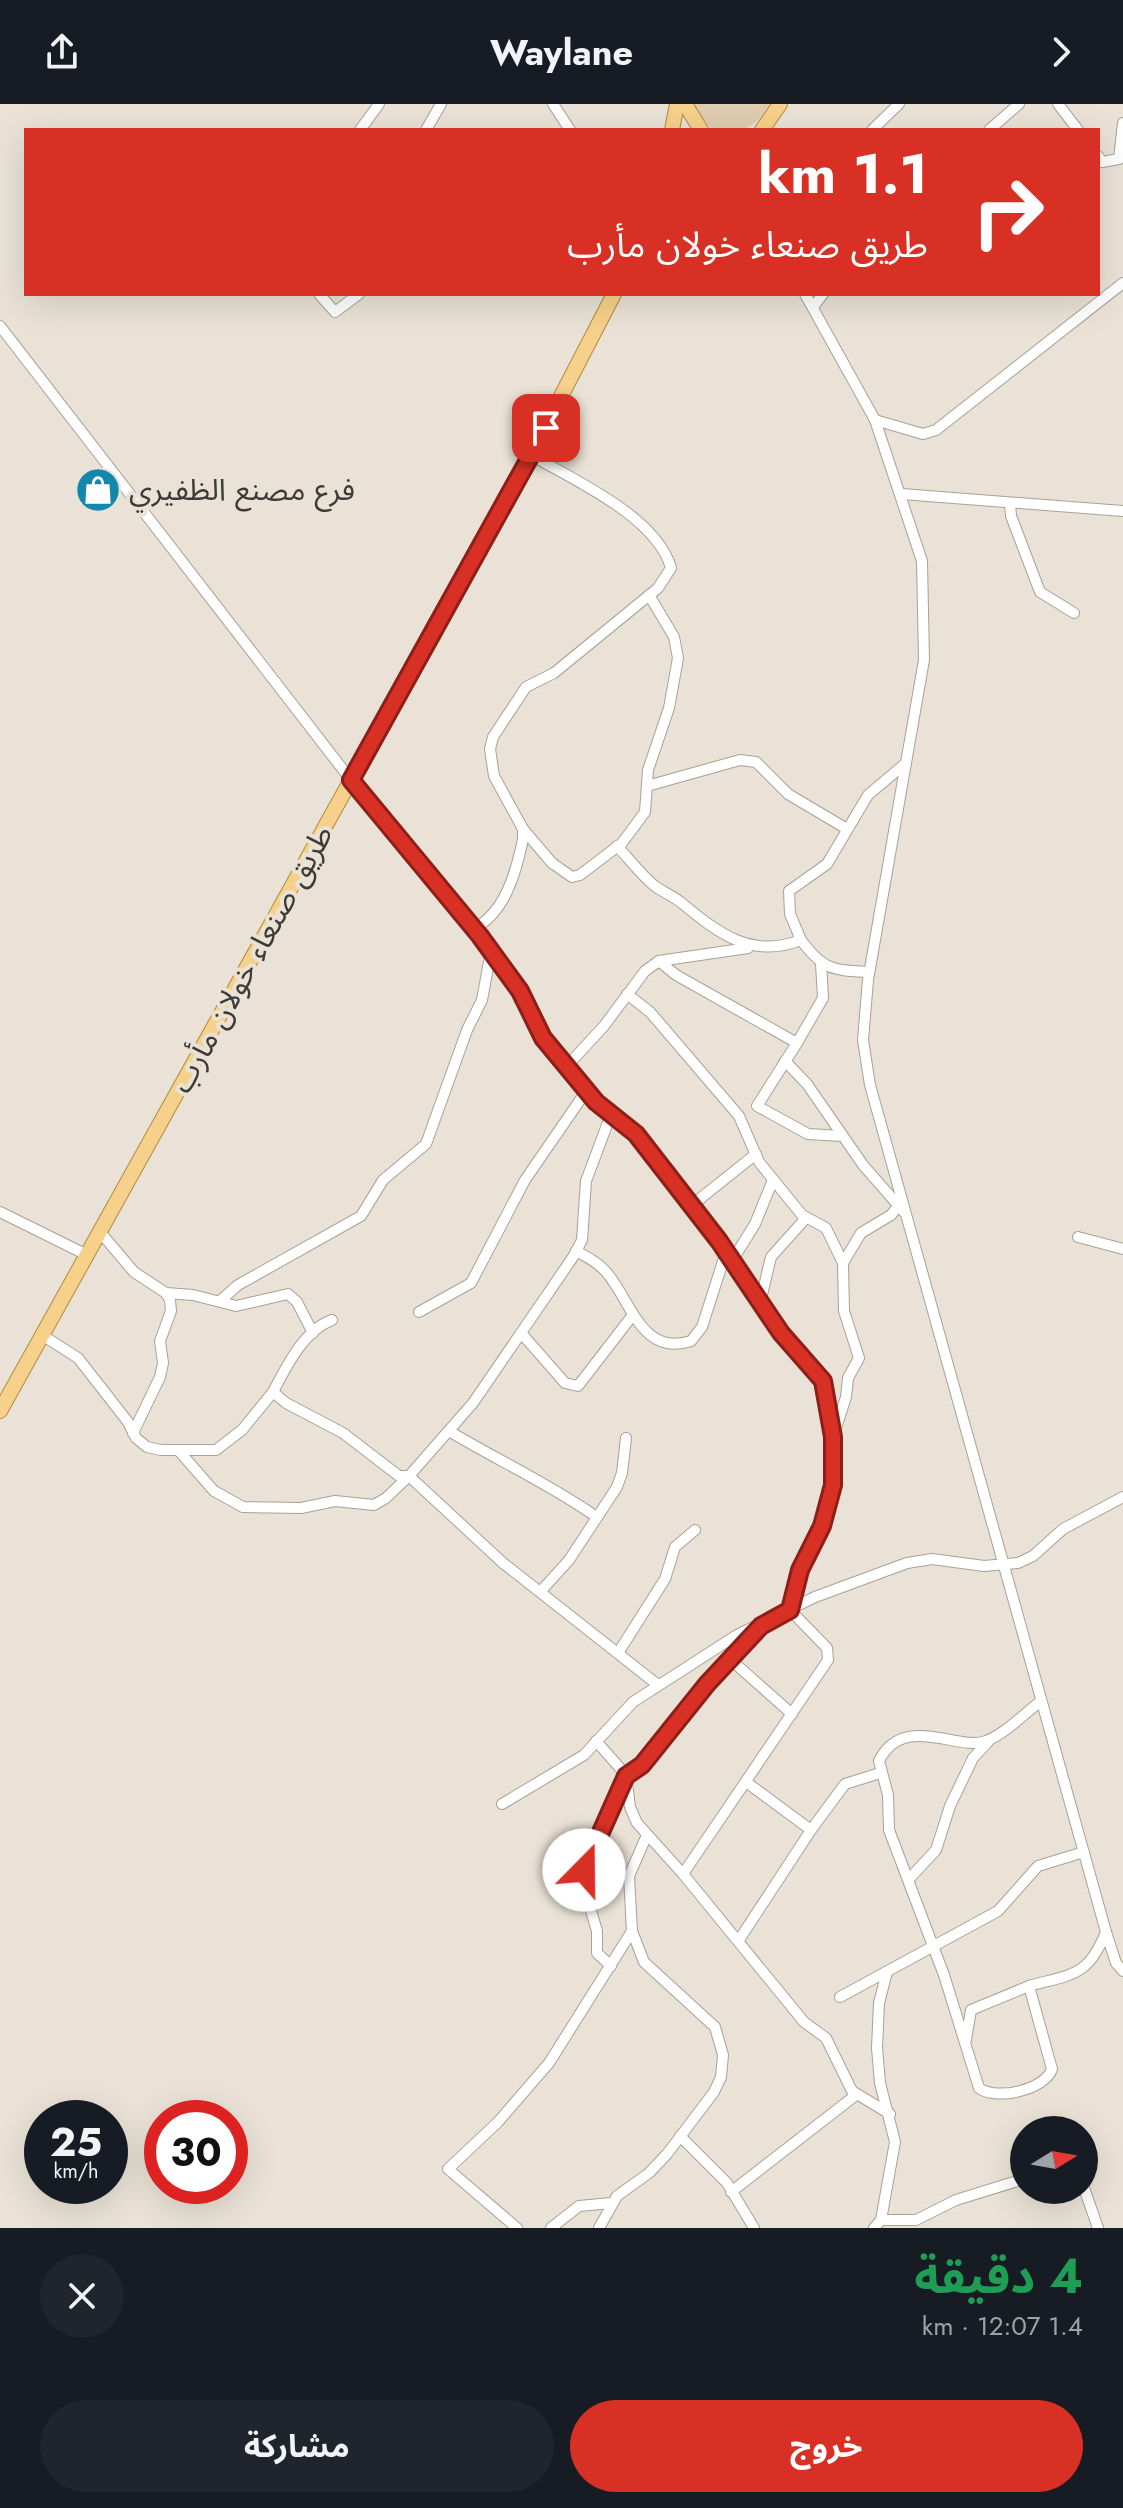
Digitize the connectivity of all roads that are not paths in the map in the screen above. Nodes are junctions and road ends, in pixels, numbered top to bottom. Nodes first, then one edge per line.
1 (379, 104) edge
2 (441, 104) edge
3 (553, 104) edge
4 (677, 104) edge
5 (685, 104) edge
6 (780, 104) edge
7 (899, 104) edge
8 (1019, 104) edge
9 (1058, 104) edge
10 (1123, 123) edge
11 (361, 128) edge
12 (427, 128) edge
13 (569, 128) edge
14 (672, 128) edge
15 (700, 128) edge
16 (763, 128) edge
17 (777, 128) edge
18 (874, 128) edge
19 (991, 128) edge
20 (1076, 128) edge
21 (1100, 159) edge
22 (1123, 283) edge
23 (321, 296) edge
24 (356, 296) edge
25 (613, 296) edge
26 (806, 296) edge
27 (821, 296) edge
28 (813, 307) junction
29 (0, 326) edge
30 (875, 420) junction
31 (531, 455) junction
32 (902, 494) junction
33 (1010, 504) junction
34 (1123, 511) edge
35 (649, 595) junction
36 (1074, 613) dead end
37 (906, 763) junction
38 (351, 780) junction
39 (647, 786) junction
40 (523, 829) junction
41 (847, 829) junction
42 (617, 846) junction
43 (473, 929) junction
44 (801, 940) junction
45 (754, 947) junction
46 (491, 951) junction
47 (659, 961) junction
48 (821, 964) junction
49 (869, 972) junction
50 (627, 994) junction
51 (797, 1043) junction
52 (785, 1061) junction
53 (567, 1066) junction
54 (587, 1090) junction
55 (757, 1106) junction
56 (739, 1116) junction
57 (610, 1117) junction
58 (842, 1136) junction
59 (756, 1154) junction
60 (773, 1180) junction
61 (692, 1205) junction
62 (902, 1210) junction
63 (0, 1212) edge
64 (806, 1218) junction
65 (100, 1232) junction
66 (1078, 1237) dead end
67 (1123, 1249) edge
68 (576, 1251) junction
69 (87, 1255) junction
70 (729, 1257) junction
71 (843, 1263) junction
72 (166, 1293) junction
73 (220, 1301) junction
74 (760, 1303) junction
75 (419, 1312) dead end
76 (632, 1316) junction
77 (332, 1320) dead end
78 (313, 1333) junction
79 (522, 1334) junction
80 (42, 1335) junction
81 (273, 1392) junction
82 (0, 1411) edge
83 (449, 1431) junction
84 (133, 1433) junction
85 (833, 1437) junction
86 (626, 1438) dead end
87 (179, 1451) junction
88 (409, 1476) junction
89 (1123, 1497) edge
90 (595, 1516) junction
91 (695, 1530) dead end
92 (1004, 1565) junction
93 (541, 1591) junction
94 (790, 1610) junction
95 (761, 1626) junction
96 (618, 1653) junction
97 (730, 1659) junction
98 (658, 1685) junction
99 (1041, 1701) junction
100 (792, 1714) junction
101 (989, 1740) junction
102 (596, 1741) junction
103 (880, 1773) junction
104 (626, 1776) junction
105 (746, 1782) junction
106 (502, 1804) dead end
107 (811, 1830) junction
108 (647, 1835) junction
109 (1084, 1852) junction
110 (683, 1874) junction
111 (909, 1879) junction
112 (632, 1931) junction
113 (1106, 1932) junction
114 (739, 1940) junction
115 (931, 1947) junction
116 (611, 1966) junction
117 (1123, 1971) edge
118 (887, 1972) junction
119 (1029, 1986) junction
120 (840, 1997) dead end
121 (966, 2047) junction
122 (856, 2095) junction
123 (890, 2114) junction
124 (680, 2136) junction
125 (1010, 2183) edge
126 (731, 2192) junction
127 (611, 2203) junction
128 (1090, 2204) edge
129 (878, 2224) edge
130 (517, 2228) edge
131 (551, 2228) edge
132 (599, 2228) edge
133 (754, 2228) edge
134 (1098, 2228) edge

1 - 11 street
2 - 12 street
3 - 13 street
4 - 14 main road
5 - 15 main road
6 - 16 main road
6 - 17 main road
7 - 18 street
8 - 19 street
9 - 20 street
10 - 21 street
22 - 30 street
23 - 24 street
25 - 31 main road, طريق صنعاء خولان مأرب
26 - 28 street
27 - 28 street
28 - 30 street
29 - 38 street
30 - 32 street
31 - 35 street
31 - 38 main road, طريق صنعاء خولان مأرب
32 - 33 street
32 - 37 street
33 - 34 street
33 - 36 street
35 - 39 street
35 - 40 street
37 - 41 street
37 - 49 street
38 - 43 street
38 - 65 main road, طريق صنعاء خولان مأرب
39 - 41 street
39 - 42 street
40 - 42 street
40 - 43 street
41 - 44 street
42 - 45 street
43 - 46 street
44 - 45 street
44 - 48 street
45 - 47 street
46 - 53 street
46 - 73 street
47 - 50 street
47 - 51 street
48 - 49 street
48 - 51 street
49 - 62 street
50 - 53 street
50 - 56 street
51 - 52 street
52 - 55 street
52 - 58 street
53 - 54 street
54 - 57 street
54 - 75 street
55 - 56 street
55 - 58 street
56 - 59 street
57 - 61 street
57 - 68 street
58 - 62 street
59 - 60 street
59 - 61 street
60 - 64 street
60 - 70 street
61 - 70 street
62 - 71 street
62 - 92 street
63 - 69 street
64 - 71 street
64 - 74 street
65 - 69 main road, طريق صنعاء خولان مأرب
65 - 72 street
66 - 67 street
68 - 76 street
68 - 79 street
69 - 80 main road, طريق صنعاء خولان مأرب
70 - 74 street
70 - 76 street
71 - 85 street
72 - 73 street
72 - 84 street
73 - 78 street
74 - 85 street
76 - 79 street
77 - 78 street
78 - 81 street
79 - 83 street
80 - 82 main road, طريق صنعاء خولان مأرب
80 - 84 street
81 - 87 street
81 - 88 street
83 - 88 street
83 - 90 street
84 - 87 street
85 - 94 street
86 - 90 street
87 - 88 street
88 - 93 street
89 - 92 street
90 - 93 street
91 - 96 street
92 - 94 street
92 - 99 street
93 - 96 street
94 - 95 street
94 - 100 street
95 - 97 street
95 - 98 street
96 - 98 street
97 - 100 street
97 - 104 street
98 - 102 street
99 - 101 street
99 - 109 street
100 - 105 street
101 - 103 street
101 - 111 street
102 - 104 street
102 - 106 street
103 - 107 street
103 - 111 street
104 - 108 street
104 - 116 street
105 - 107 street
105 - 110 street
107 - 114 street
108 - 110 street
108 - 112 street
109 - 113 street
109 - 115 street
110 - 114 street
111 - 115 street
112 - 116 street
112 - 124 street
113 - 117 street
113 - 119 street
114 - 122 street
115 - 118 street
115 - 121 street
116 - 130 street
118 - 120 street
118 - 123 street
119 - 121 street
119 - 121 street
122 - 123 street
122 - 126 street
123 - 129 street
124 - 126 street
124 - 127 street
125 - 129 street
126 - 133 street
127 - 131 street
127 - 132 street
128 - 134 street

